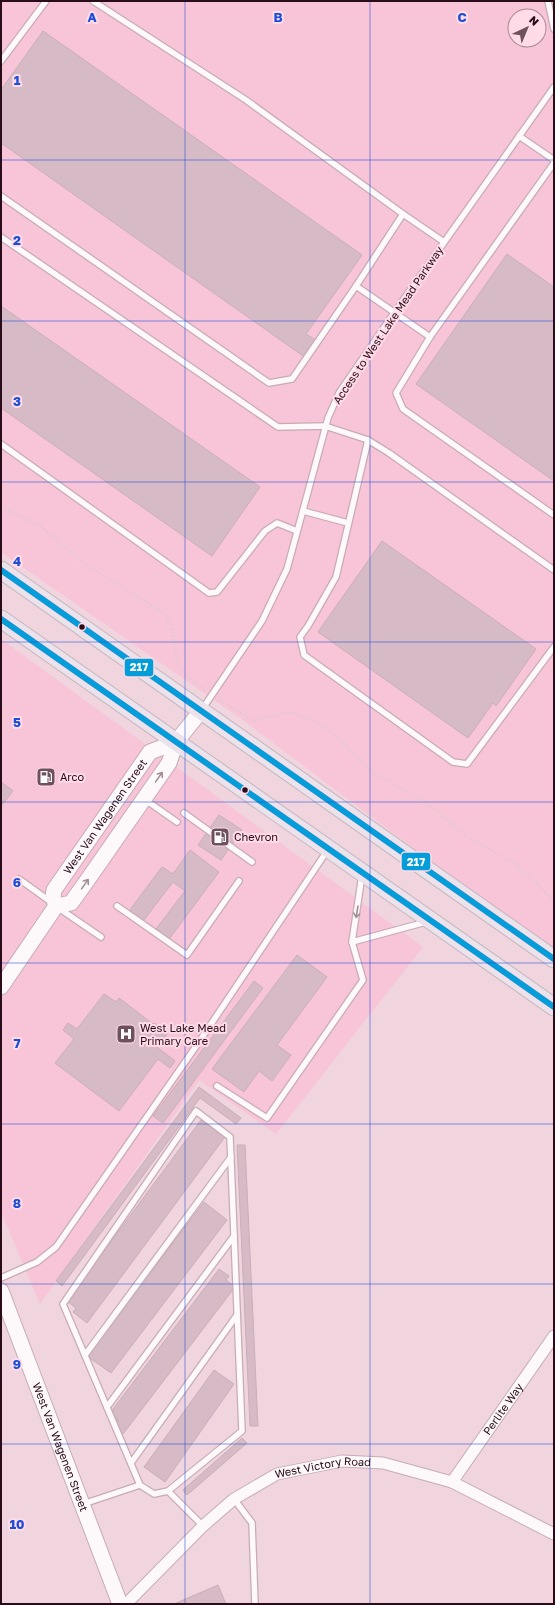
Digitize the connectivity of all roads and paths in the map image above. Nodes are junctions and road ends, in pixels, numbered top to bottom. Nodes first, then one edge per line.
1 (46, 1) edge
2 (93, 1) edge
3 (548, 1) edge
4 (554, 29) edge
5 (1, 61) edge
6 (554, 87) edge
7 (519, 136) junction
8 (554, 160) edge
9 (554, 163) edge
10 (1, 196) edge
11 (403, 214) junction
12 (1, 237) edge
13 (444, 242) junction
14 (356, 286) junction
15 (394, 313) junction
16 (430, 337) junction
17 (325, 426) junction
18 (368, 440) junction
19 (1, 444) edge
20 (1, 507) edge
21 (303, 511) junction
22 (554, 516) edge
23 (348, 523) junction
24 (297, 531) junction
25 (1, 570) edge
26 (554, 570) edge
27 (1, 619) edge
28 (554, 647) edge
29 (212, 695) junction
30 (201, 711) junction
31 (176, 742) junction
32 (144, 799) junction
33 (184, 813) dead end
34 (177, 822) dead end
35 (329, 849) junction
36 (252, 862) dead end
37 (363, 873) junction
38 (19, 878) dead end
39 (239, 881) dead end
40 (554, 901) edge
41 (56, 906) junction
42 (117, 906) dead end
43 (430, 921) junction
44 (101, 937) dead end
45 (352, 942) junction
46 (554, 959) edge
47 (1, 987) edge
48 (554, 1008) edge
49 (217, 1086) dead end
50 (231, 1157) junction
51 (234, 1236) junction
52 (1, 1278) edge
53 (1, 1291) edge
54 (237, 1315) junction
55 (554, 1336) edge
56 (85, 1354) junction
57 (107, 1407) junction
58 (131, 1463) junction
59 (452, 1482) junction
60 (140, 1485) junction
61 (168, 1490) junction
62 (234, 1499) junction
63 (83, 1504) junction
64 (203, 1526) junction
65 (554, 1534) edge
66 (120, 1604) edge
67 (126, 1604) edge
68 (255, 1604) edge

1 - 5 lane
2 - 11 lane
3 - 4 lane
6 - 7 lane, Access to West Lake Mead Parkway
7 - 8 lane
7 - 13 lane, Access to West Lake Mead Parkway
9 - 16 lane
10 - 14 lane
11 - 13 lane
11 - 14 lane
12 - 17 lane
13 - 15 lane, Access to West Lake Mead Parkway
14 - 15 lane
15 - 16 lane
15 - 17 lane, Access to West Lake Mead Parkway
16 - 22 lane
17 - 18 lane
17 - 21 lane, Access to West Lake Mead Parkway
18 - 23 lane
18 - 26 lane
19 - 24 lane
20 - 29 path
21 - 23 lane
21 - 24 lane, Access to West Lake Mead Parkway
23 - 28 lane
24 - 29 lane, Access to West Lake Mead Parkway
25 - 30 main road
27 - 31 main road
29 - 30 lane, Access to West Lake Mead Parkway
29 - 40 path
30 - 31 main road, West Van Wagenen Street
30 - 46 main road
32 -> 31 main road, West Van Wagenen Street
31 - 35 main road
31 - 41 main road, West Van Wagenen Street
32 - 34 lane
41 -> 32 main road, West Van Wagenen Street
33 - 36 lane
35 - 37 main road
35 - 52 lane
37 - 43 main road
37 -> 45 lane
38 - 41 lane
39 - 42 lane
41 - 44 lane
41 - 47 main road
43 - 45 lane
43 - 48 main road
45 - 49 lane
50 - 51 lane
50 - 56 lane
50 - 56 lane
51 - 54 lane
51 - 57 lane
53 - 63 main road, West Van Wagenen Street
54 - 58 lane
54 - 61 lane
55 - 59 street, Perlite Way
56 - 57 lane
57 - 58 lane
58 - 60 lane
59 - 62 street, West Victory Road
59 - 65 street, West Victory Road
60 - 61 lane
60 - 63 lane
61 - 64 lane
62 - 64 street, West Victory Road
62 - 68 lane
63 - 66 main road, West Van Wagenen Street
64 - 67 street, West Victory Road

